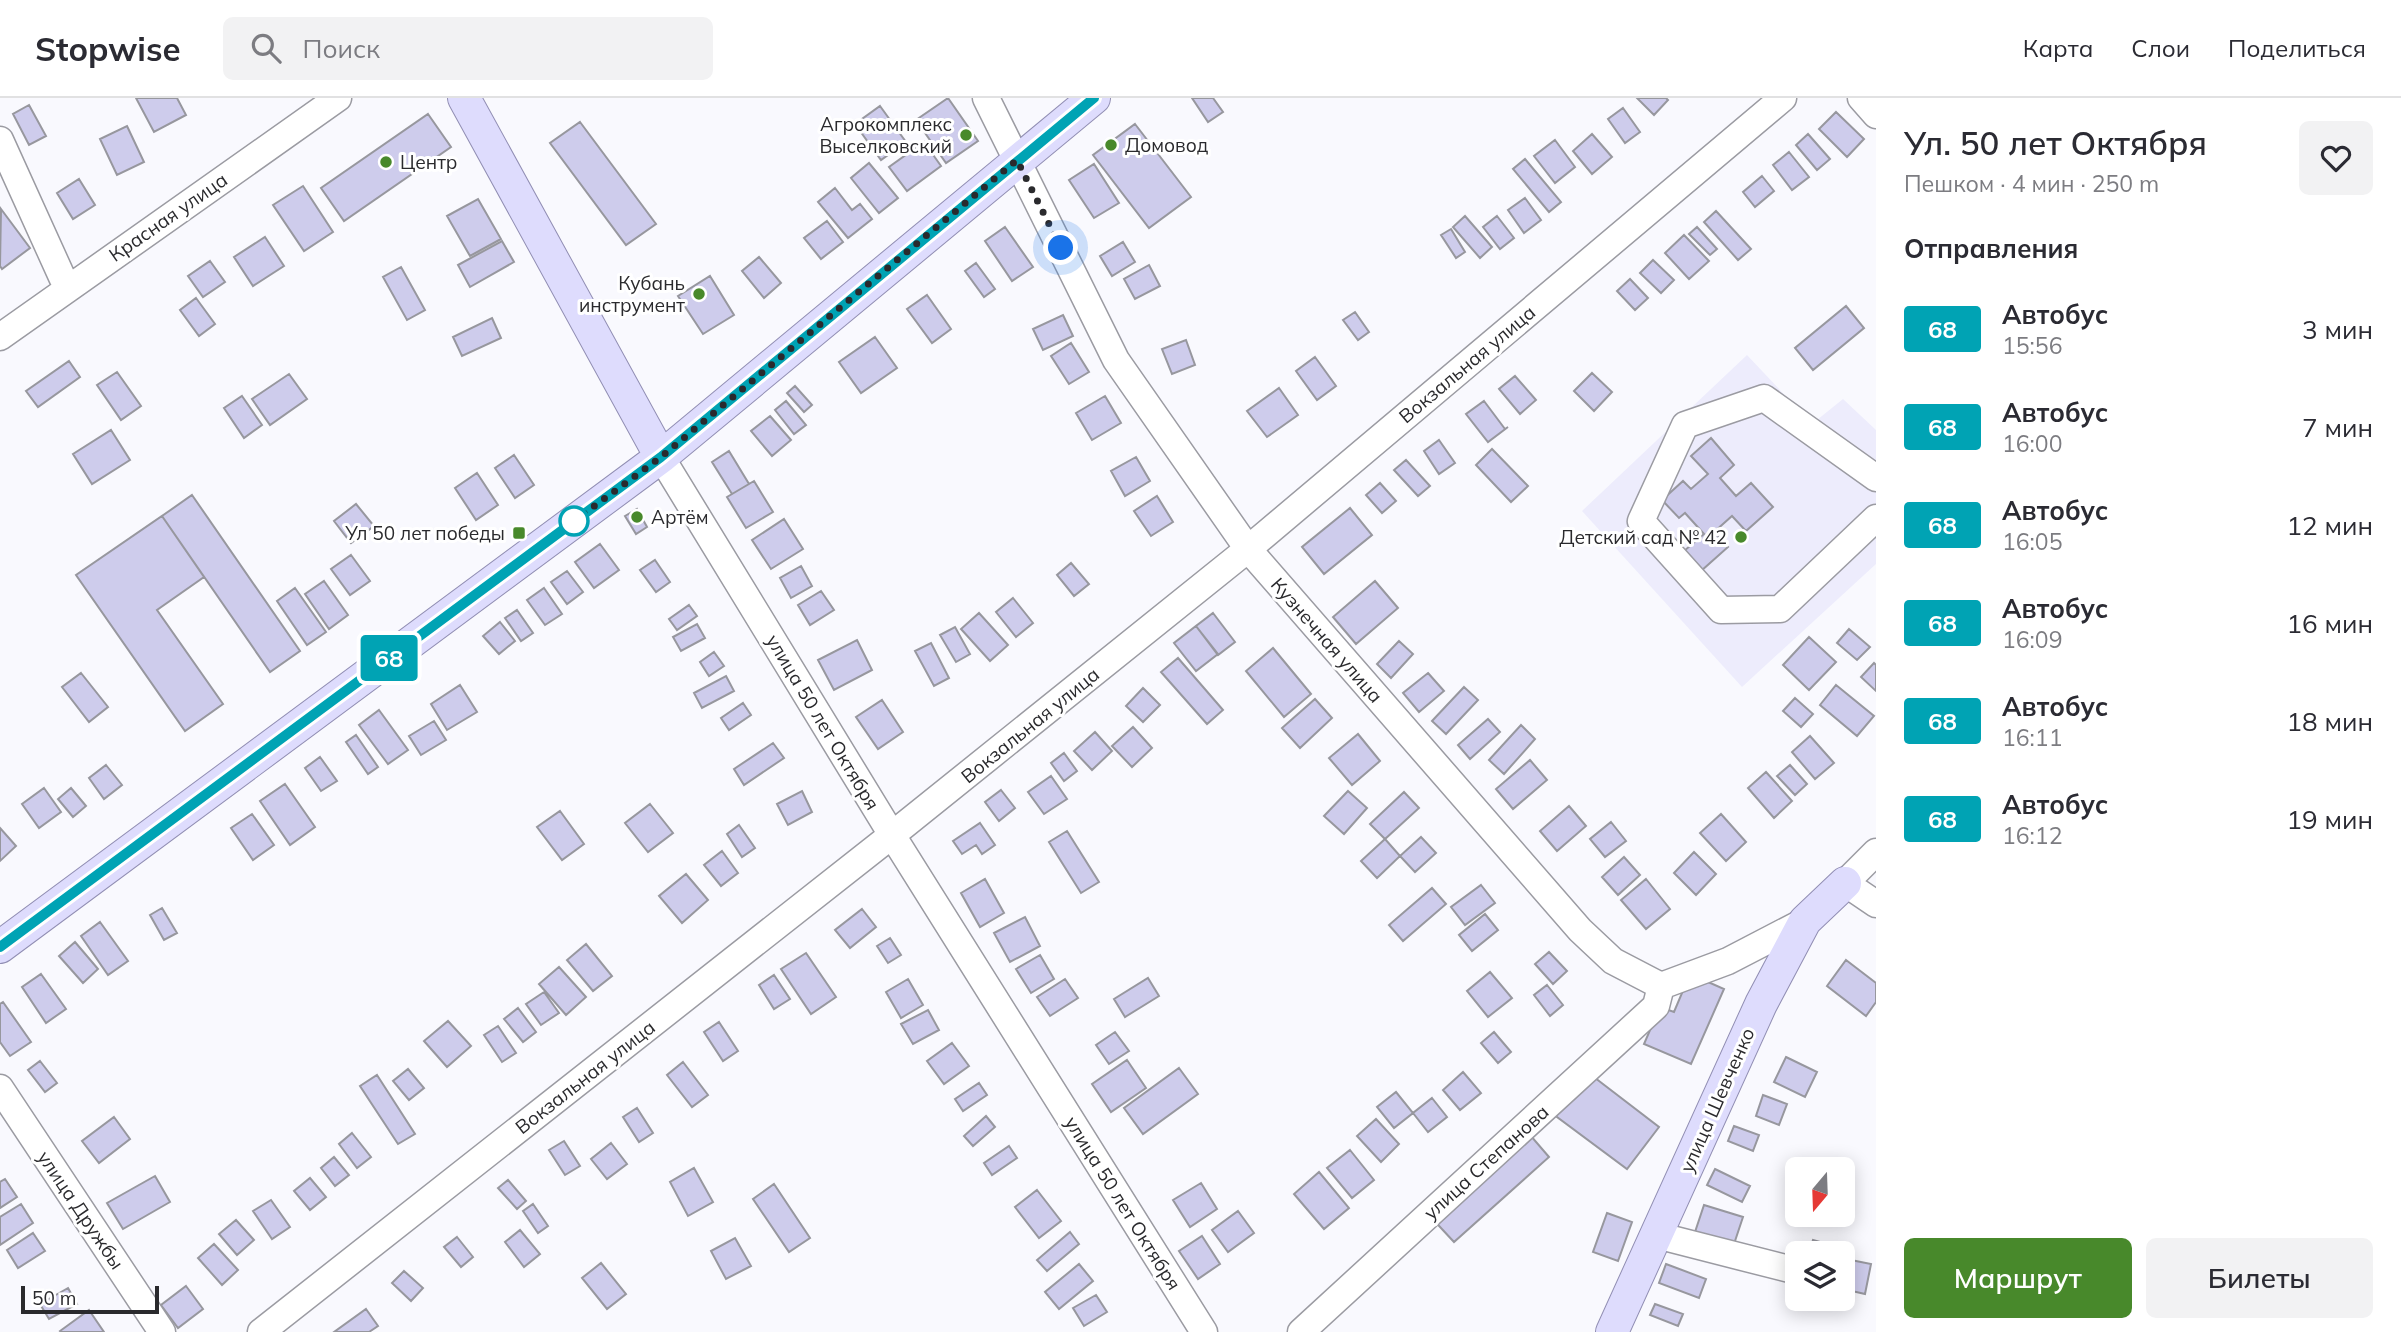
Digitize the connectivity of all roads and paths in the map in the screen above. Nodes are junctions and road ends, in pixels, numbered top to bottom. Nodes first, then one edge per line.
1 (338, 98) edge
2 (464, 98) edge
3 (986, 98) edge
4 (1094, 98) edge
5 (1783, 98) edge
6 (1861, 98) edge
7 (1876, 115) edge
8 (0, 140) edge
9 (1017, 160) junction
10 (67, 288) junction
11 (0, 337) edge
12 (661, 457) junction
13 (1876, 478) edge
14 (1876, 518) edge
15 (1248, 549) junction
16 (892, 835) junction
17 (1876, 852) edge
18 (1845, 883) junction
19 (1876, 904) edge
20 (1805, 921) junction
21 (0, 947) edge
22 (1661, 986) junction
23 (0, 1088) edge
24 (1656, 1236) junction
25 (1785, 1267) edge
26 (162, 1332) edge
27 (261, 1332) edge
28 (1204, 1332) edge
29 (1301, 1332) edge
30 (1612, 1332) edge

1 - 10 street, Красная улица
2 - 12 main road, улица 50 лет Октября
3 - 9 street, Кузнечная улица
4 - 9 main road
5 - 15 street, Вокзальная улица
6 - 7 street
8 - 10 street
9 - 12 main road
9 - 15 street, Кузнечная улица
10 - 11 street, Красная улица
12 - 16 street, улица 50 лет Октября
12 - 21 main road
13 - 14 street
15 - 16 street, Вокзальная улица
15 - 22 street, Кузнечная улица
16 - 27 street, Вокзальная улица
16 - 28 street, улица 50 лет Октября
17 - 18 street
18 - 19 street
18 - 20 main road, улица Шевченко
20 - 22 street
20 - 24 main road, улица Шевченко
22 - 29 street, улица Степанова
23 - 26 street, улица Дружбы
24 - 25 street
24 - 30 main road, улица Шевченко

